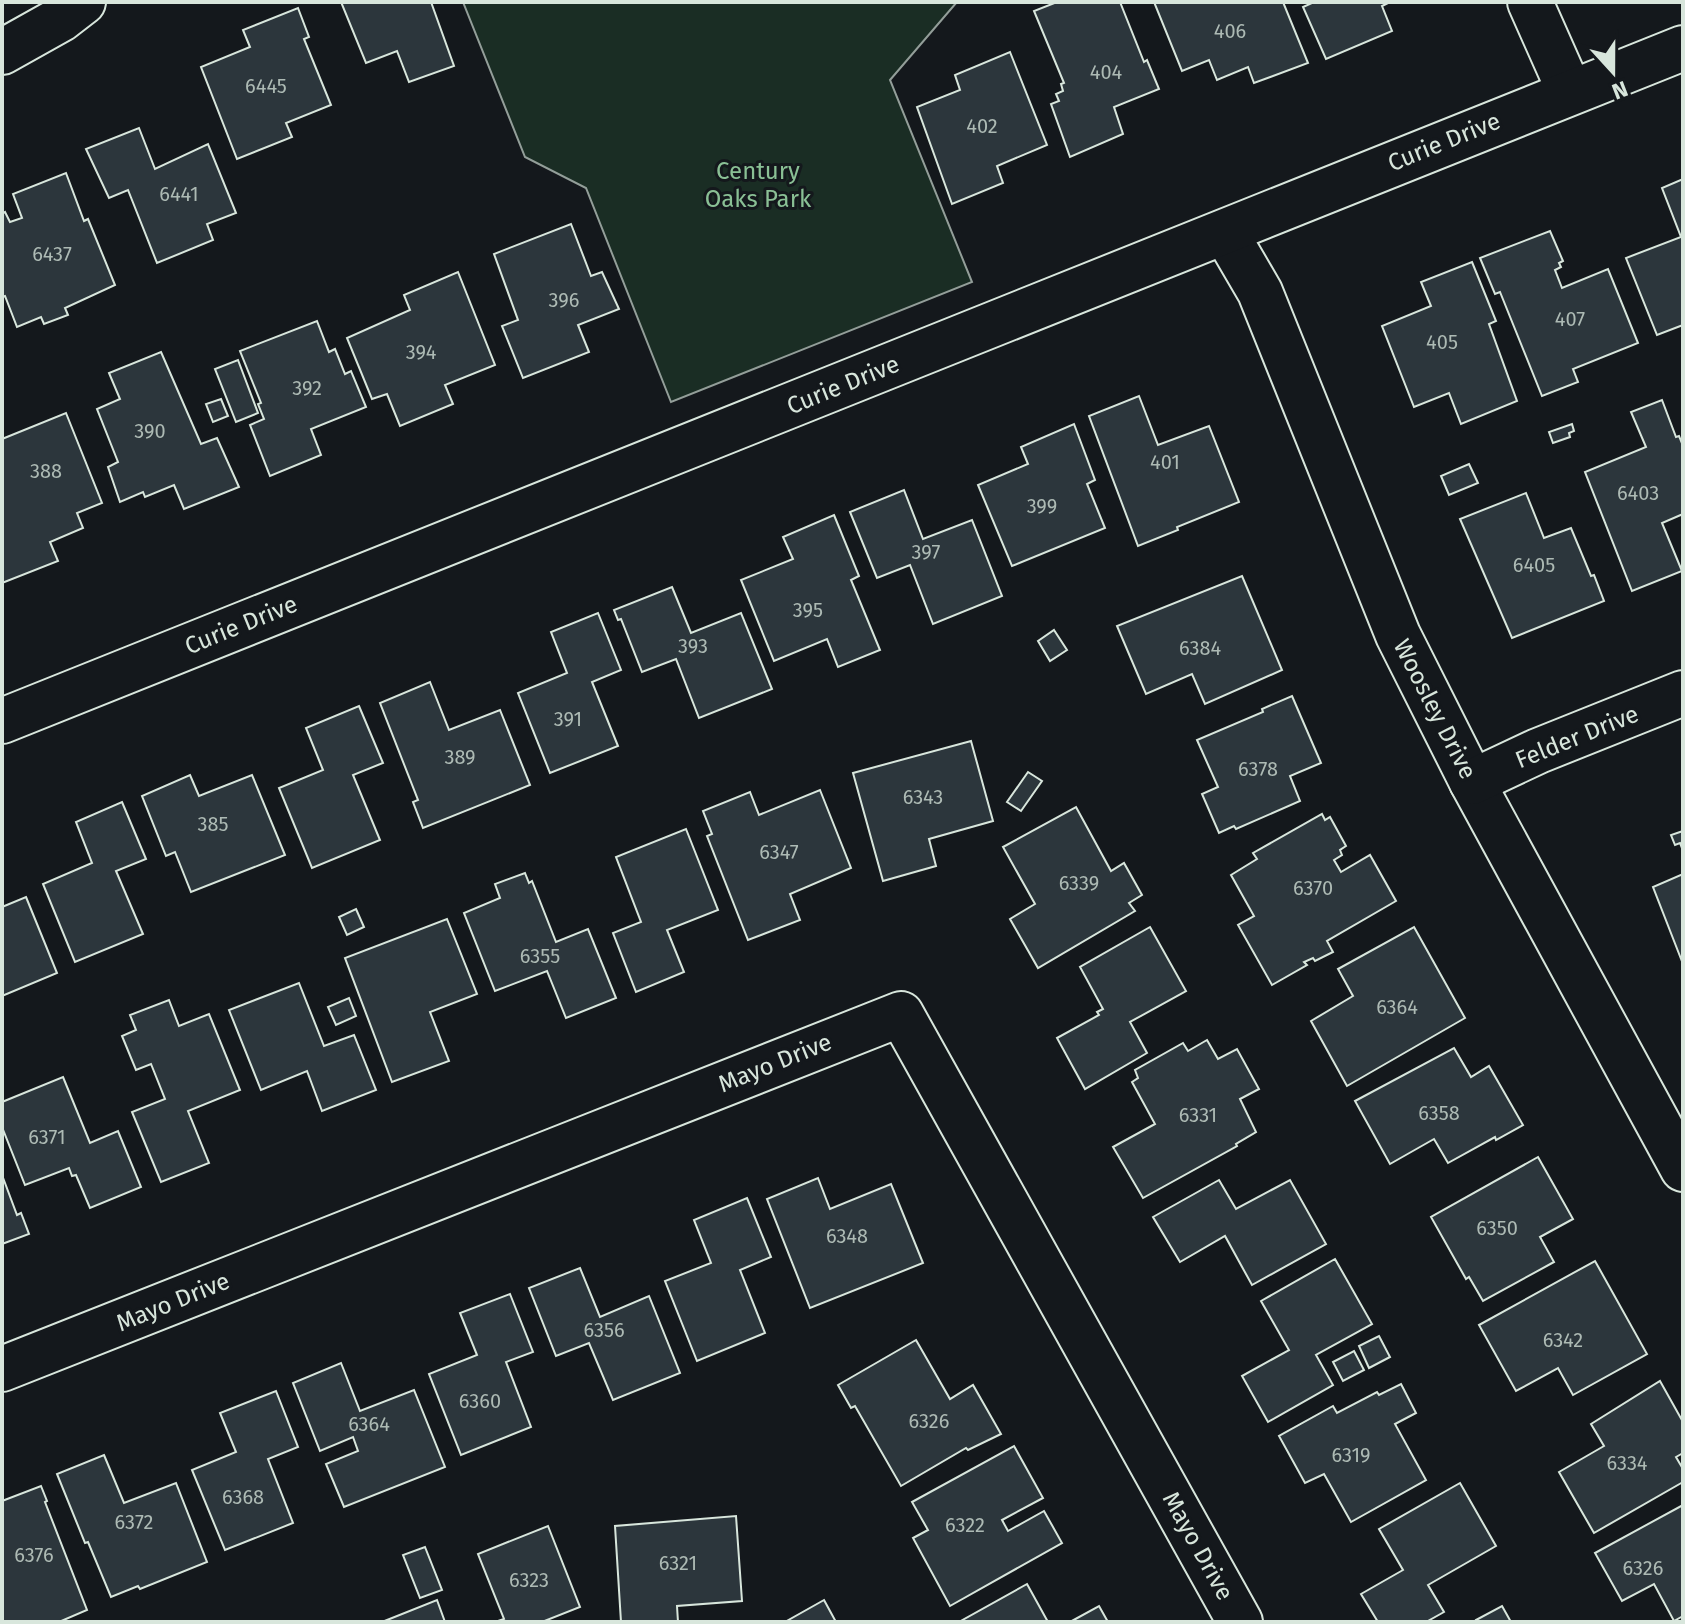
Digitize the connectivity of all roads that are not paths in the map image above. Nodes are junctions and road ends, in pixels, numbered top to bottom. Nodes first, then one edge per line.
1 (83, 2) edge
2 (1530, 2) edge
3 (1683, 48) edge
4 (2, 52) edge
5 (1570, 92) junction
6 (1225, 232) junction
7 (1683, 693) edge
8 (2, 721) edge
9 (1472, 782) junction
10 (1683, 1169) edge
11 (2, 1369) edge
12 (1240, 1622) edge

1 - 4 street
2 - 5 street
3 - 5 street, Curie Drive
5 - 6 street, Curie Drive
6 - 8 street, Curie Drive
6 - 9 street, Woosley Drive
7 - 9 street, Felder Drive
9 - 10 street, Woosley Drive
11 - 12 street, Mayo Drive

